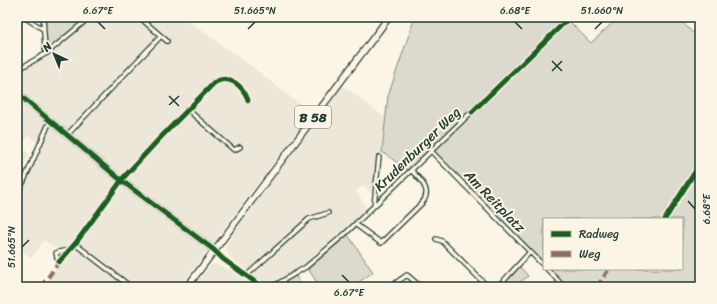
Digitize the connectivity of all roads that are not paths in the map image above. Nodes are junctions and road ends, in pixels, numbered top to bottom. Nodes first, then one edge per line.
1 (24, 17) edge
2 (43, 17) edge
3 (90, 17) edge
4 (139, 17) edge
5 (389, 17) edge
6 (570, 17) edge
7 (43, 29) junction
8 (161, 36) junction
9 (167, 41) dead end
10 (47, 53) junction
11 (17, 70) edge
12 (17, 93) edge
13 (248, 100) dead end
14 (188, 109) junction
15 (50, 121) junction
16 (68, 135) junction
17 (240, 147) dead end
18 (431, 151) junction
19 (379, 157) dead end
20 (411, 170) junction
21 (122, 181) junction
22 (17, 192) edge
23 (374, 206) junction
24 (328, 213) dead end
25 (355, 224) junction
26 (436, 239) dead end
27 (74, 244) junction
28 (69, 250) junction
29 (214, 250) junction
30 (530, 252) junction
31 (543, 265) edge
32 (548, 270) edge
33 (246, 276) junction
34 (132, 287) edge
35 (186, 287) edge
36 (262, 287) edge
37 (272, 287) edge
38 (390, 287) edge
39 (421, 287) edge
40 (488, 287) edge
41 (498, 287) edge
42 (564, 287) edge

1 - 7 street
2 - 7 street
3 - 10 street
4 - 8 street
5 - 29 main road, B 58
6 - 18 street, Krudenburger Weg
7 - 10 street
8 - 9 street
8 - 16 street
10 - 11 street
12 - 15 street
13 - 14 street
14 - 17 street
14 - 21 street
15 - 16 street
15 - 22 street
16 - 21 street
18 - 20 street, Krudenburger Weg
18 - 30 street, Am Reitplatz
19 - 23 street
20 - 23 street, Krudenburger Weg
20 - 25 street
21 - 27 street
21 - 29 street
23 - 25 street, Krudenburger Weg
24 - 33 street
25 - 37 street, Krudenburger Weg
26 - 40 street
27 - 28 street
27 - 34 street
28 - 28 street
29 - 33 street
29 - 35 main road, B 58
30 - 31 street, Am Reitplatz
30 - 41 street
32 - 42 street
33 - 36 street
38 - 39 street

